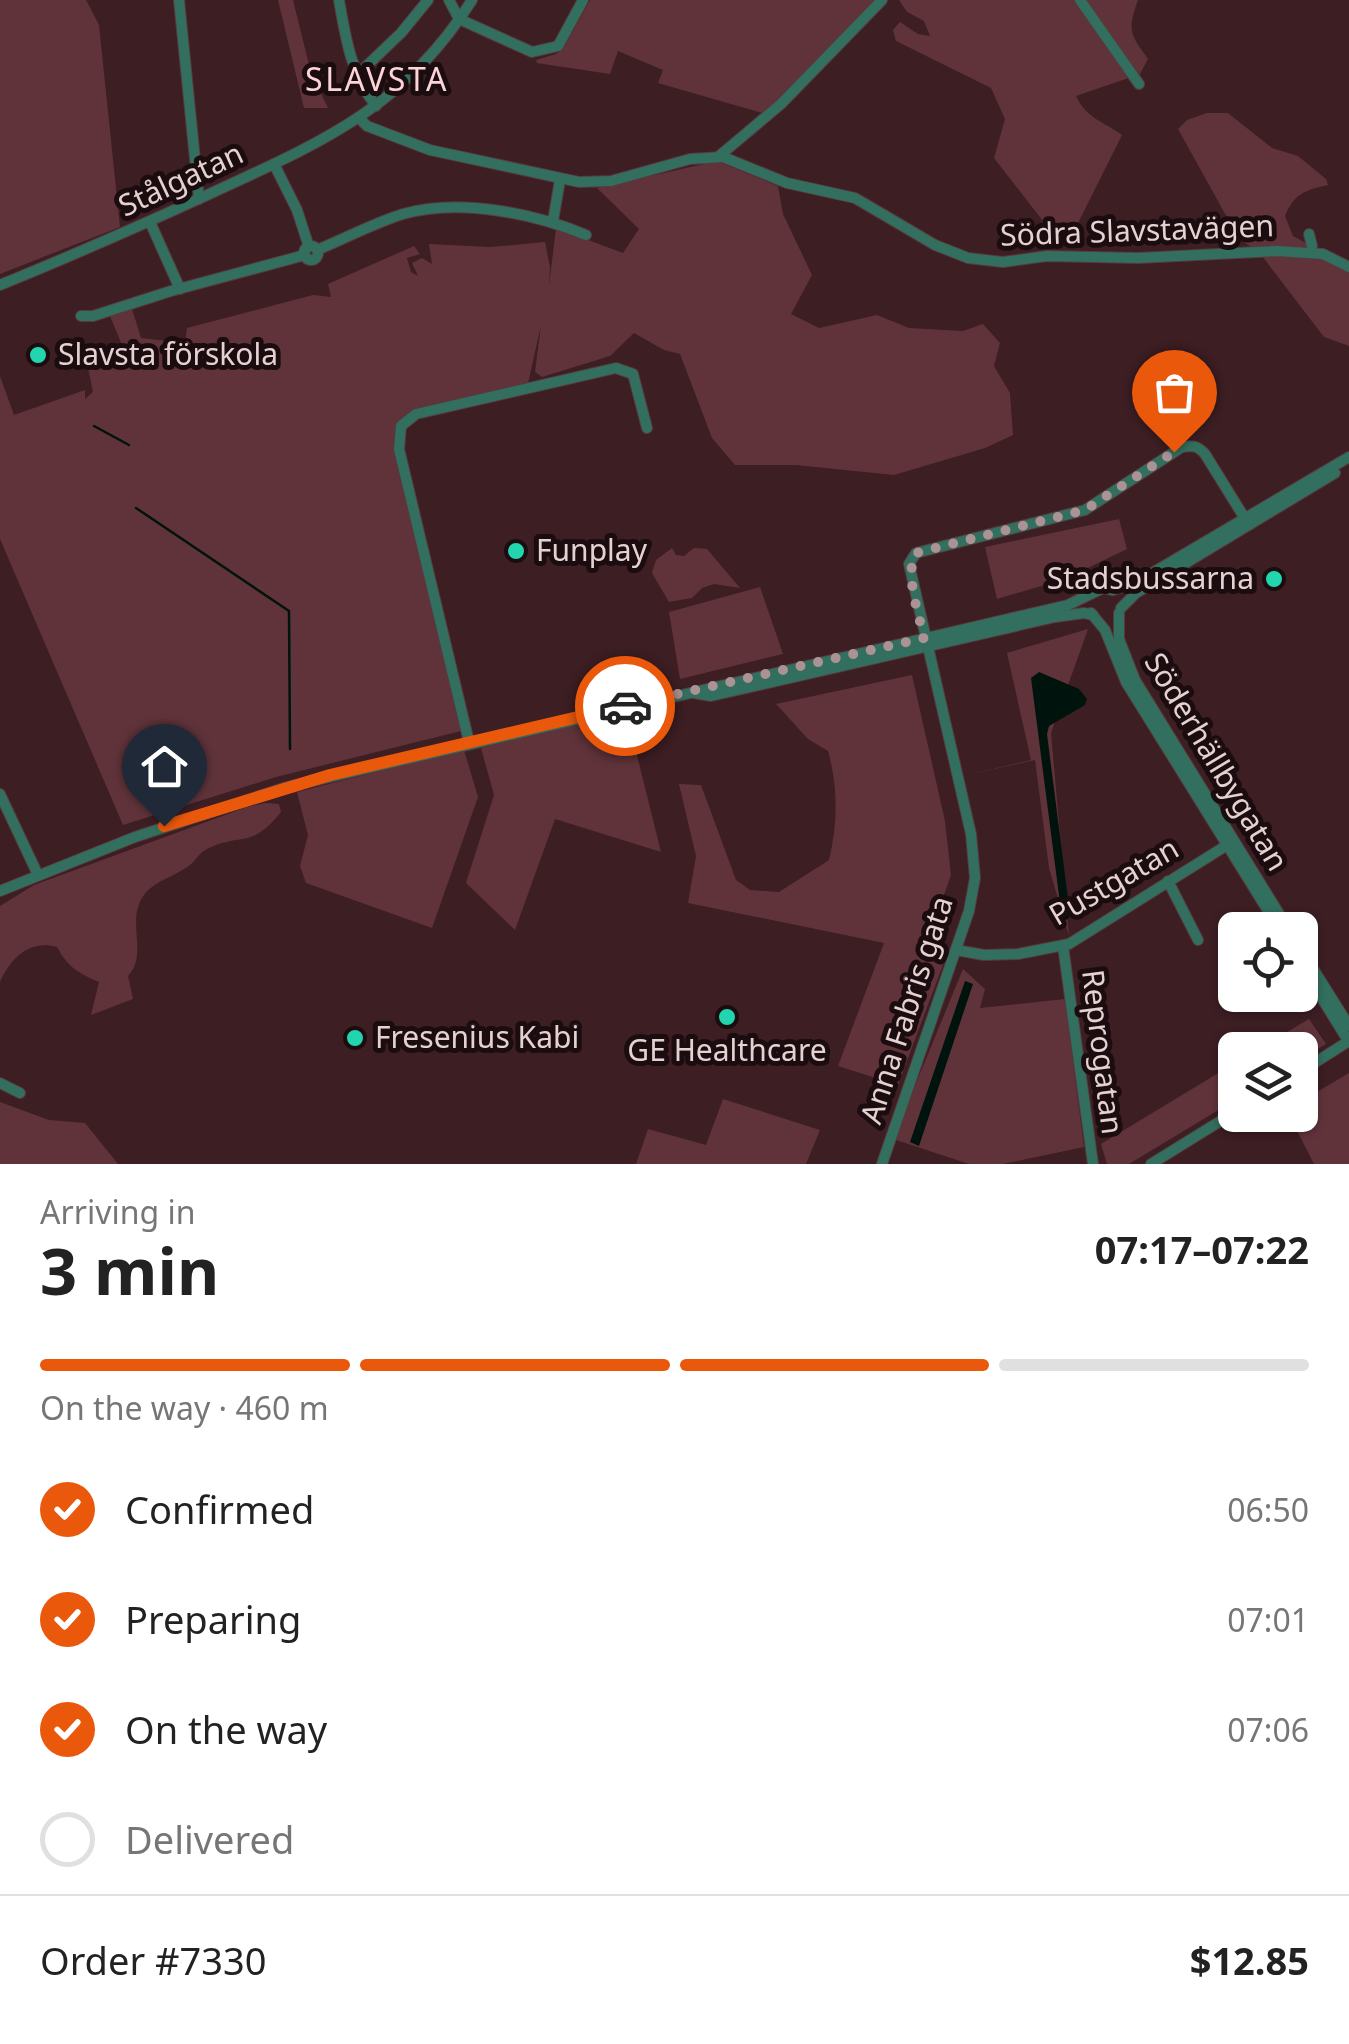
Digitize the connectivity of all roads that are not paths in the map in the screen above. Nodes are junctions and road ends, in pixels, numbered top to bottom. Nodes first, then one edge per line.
1 (179, 0) edge
2 (339, 0) edge
3 (428, 0) edge
4 (448, 0) edge
5 (584, 0) edge
6 (882, 0) edge
7 (1080, 0) edge
8 (467, 2) edge
9 (459, 19) junction
10 (356, 76) junction
11 (1139, 84) dead end
12 (376, 106) junction
13 (360, 119) junction
14 (718, 157) junction
15 (274, 164) junction
16 (560, 180) junction
17 (199, 199) junction
18 (150, 222) junction
19 (552, 222) junction
20 (586, 235) dead end
21 (311, 253) junction
22 (1345, 262) edge
23 (318, 272) dead end
24 (0, 285) edge
25 (180, 288) junction
26 (81, 316) dead end
27 (647, 428) dead end
28 (1349, 460) edge
29 (1247, 522) junction
30 (1113, 590) junction
31 (1093, 594) junction
32 (1120, 611) junction
33 (1095, 617) junction
34 (926, 642) junction
35 (631, 704) junction
36 (636, 729) dead end
37 (469, 742) junction
38 (0, 794) edge
39 (1230, 843) junction
40 (38, 875) junction
41 (1168, 881) junction
42 (0, 892) edge
43 (1270, 912) edge
44 (1277, 912) edge
45 (1198, 940) dead end
46 (1063, 946) junction
47 (956, 950) junction
48 (1318, 977) edge
49 (1318, 991) edge
50 (1349, 1026) edge
51 (1349, 1041) edge
52 (1318, 1061) edge
53 (0, 1083) edge
54 (20, 1093) dead end
55 (1218, 1123) edge
56 (882, 1164) edge
57 (1093, 1164) edge
58 (1151, 1164) edge

1 - 17 street
2 - 10 street
3 - 10 street
4 - 9 street
5 - 9 street
6 - 14 street
7 - 11 street
8 - 9 street, Stålgatan
9 - 12 street, Stålgatan
10 - 12 street
12 - 13 street, Stålgatan
13 - 15 street, Stålgatan
13 - 16 street, Södra Slavstavägen
14 - 16 street, Södra Slavstavägen
14 - 22 street, Södra Slavstavägen
15 - 17 street, Stålgatan
15 - 21 street
16 - 19 street
17 - 18 street, Stålgatan
18 - 24 street, Stålgatan
18 - 25 street
19 - 20 street
19 - 21 street
21 - 23 street
21 - 25 street
25 - 26 street
27 - 37 street
28 - 29 street
29 - 30 street
29 - 32 street
29 - 34 street, Anna Fabris gata
30 - 31 street
30 - 32 street
31 - 33 street
31 - 34 street
32 - 33 street
32 - 39 street, Söderhällbygatan
33 - 34 street
33 - 39 street, Söderhällbygatan
34 - 35 street
34 - 47 street, Anna Fabris gata
35 - 36 street
35 - 37 street
37 - 40 street
38 - 40 street
39 - 41 street, Pustgatan
39 - 43 street, Söderhällbygatan
39 - 44 street, Söderhällbygatan
40 - 42 street
41 - 45 street
41 - 46 street, Pustgatan
46 - 47 street, Pustgatan
46 - 57 street, Reprogatan
47 - 56 street, Anna Fabris gata
48 - 50 street
49 - 51 street
51 - 52 street
53 - 54 street
55 - 58 street

